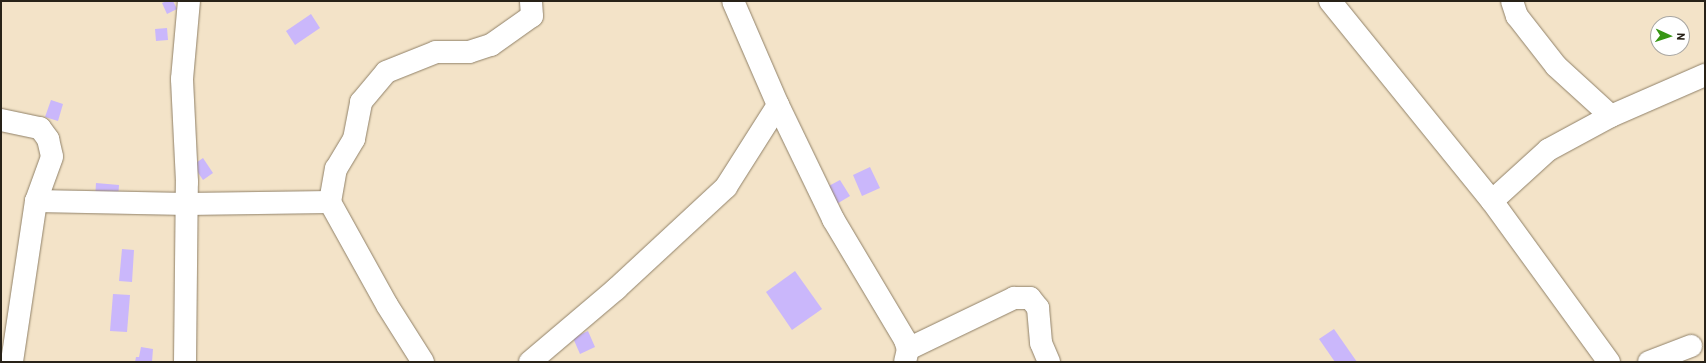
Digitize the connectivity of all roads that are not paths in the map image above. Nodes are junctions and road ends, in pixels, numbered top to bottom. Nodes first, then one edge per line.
1 (190, 1) edge
2 (531, 1) edge
3 (733, 1) edge
4 (1330, 1) edge
5 (1512, 1) edge
6 (1705, 75) edge
7 (778, 105) junction
8 (1611, 116) junction
9 (1, 120) edge
10 (36, 201) junction
11 (1492, 201) junction
12 (330, 202) junction
13 (187, 204) junction
14 (1691, 346) dead end
15 (906, 356) edge
16 (12, 362) edge
17 (185, 362) edge
18 (423, 362) edge
19 (530, 362) edge
20 (1049, 362) edge
21 (1609, 362) edge
22 (1649, 362) edge

1 - 13 street
2 - 12 street
3 - 7 street
4 - 11 street
5 - 8 street
6 - 8 street
7 - 15 street
7 - 19 street
8 - 11 street
9 - 10 street
10 - 13 street
10 - 16 street
11 - 21 street
12 - 13 street
12 - 18 street
13 - 17 street
14 - 22 street
15 - 20 street

